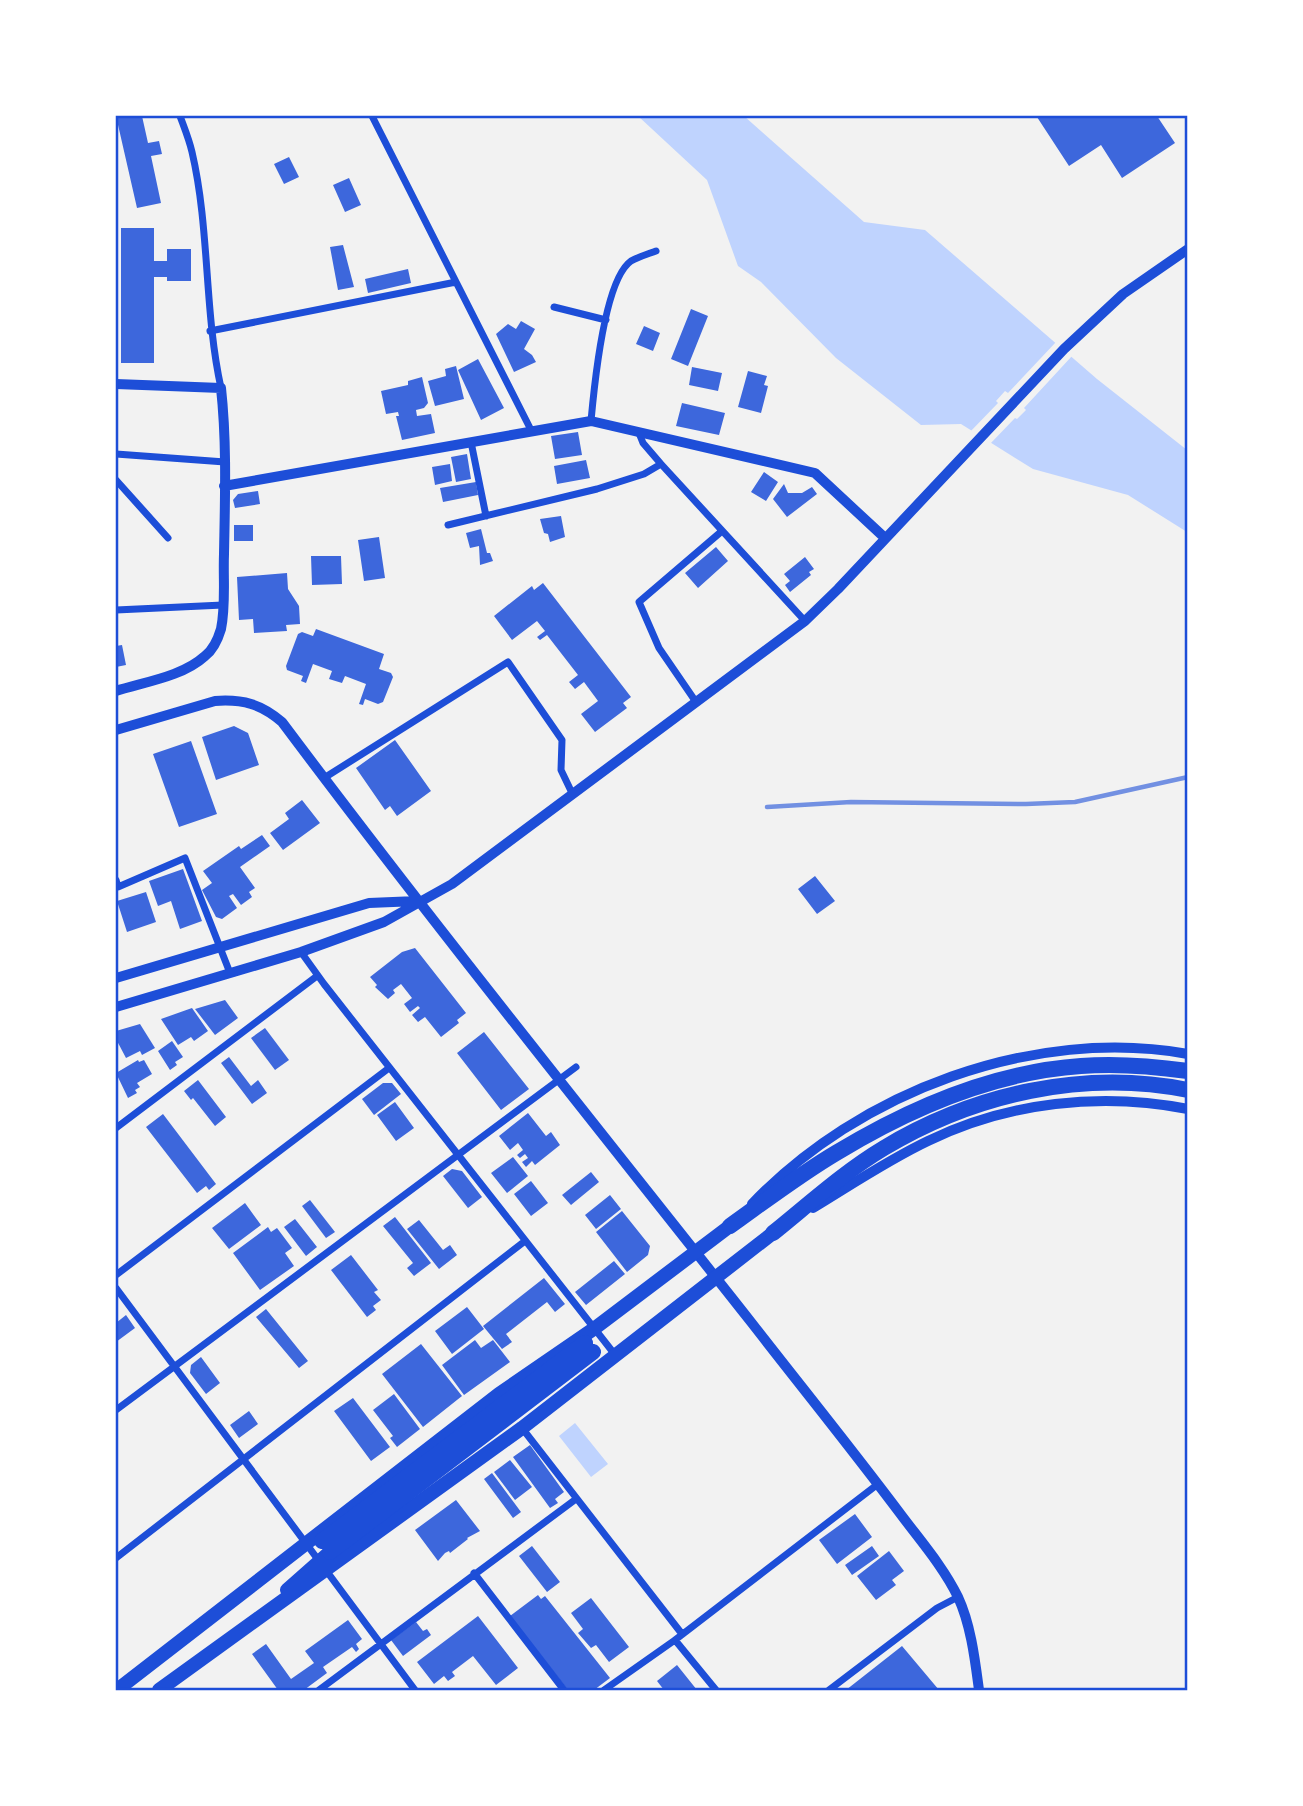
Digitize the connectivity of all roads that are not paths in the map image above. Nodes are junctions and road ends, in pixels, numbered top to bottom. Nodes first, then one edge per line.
1 (180, 116) edge
2 (372, 116) edge
3 (1188, 249) edge
4 (656, 251) dead end
5 (456, 282) junction
6 (554, 307) dead end
7 (606, 320) junction
8 (210, 331) junction
9 (116, 384) edge
10 (220, 388) junction
11 (591, 421) junction
12 (531, 430) junction
13 (639, 433) junction
14 (471, 442) junction
15 (116, 454) edge
16 (225, 462) junction
17 (661, 464) junction
18 (116, 480) edge
19 (225, 486) junction
20 (486, 516) junction
21 (448, 526) dead end
22 (722, 531) junction
23 (168, 538) dead end
24 (885, 538) junction
25 (223, 605) junction
26 (116, 610) edge
27 (805, 621) junction
28 (116, 691) edge
29 (696, 702) junction
30 (116, 730) edge
31 (324, 778) junction
32 (572, 793) junction
33 (116, 880) edge
34 (420, 901) junction
35 (221, 947) junction
36 (301, 952) junction
37 (230, 973) junction
38 (317, 976) junction
39 (116, 978) edge
40 (116, 1007) edge
41 (1188, 1054) edge
42 (576, 1067) dead end
43 (389, 1068) junction
44 (1188, 1071) edge
45 (558, 1080) junction
46 (1188, 1090) edge
47 (1188, 1109) edge
48 (116, 1128) edge
49 (457, 1155) junction
50 (730, 1226) junction
51 (773, 1233) junction
52 (525, 1241) junction
53 (696, 1253) junction
54 (116, 1275) edge
55 (716, 1278) junction
56 (116, 1288) edge
57 (595, 1328) junction
58 (589, 1348) dead end
59 (615, 1356) junction
60 (175, 1367) junction
61 (116, 1410) edge
62 (522, 1428) junction
63 (242, 1459) junction
64 (878, 1484) junction
65 (576, 1499) junction
66 (318, 1554) junction
67 (116, 1558) edge
68 (474, 1573) junction
69 (958, 1597) junction
70 (682, 1634) junction
71 (675, 1640) junction
72 (379, 1644) junction
73 (117, 1690) edge
74 (159, 1690) edge
75 (319, 1690) edge
76 (415, 1690) edge
77 (564, 1690) edge
78 (604, 1690) edge
79 (716, 1690) edge
80 (828, 1690) edge
81 (979, 1690) edge

1 - 8 street
2 - 5 street
3 - 24 street
4 - 7 street
5 - 8 street
5 - 12 street
6 - 7 street
7 - 11 street
8 - 10 street
9 - 10 street
10 - 16 street
11 - 12 street
11 - 13 street
12 - 14 street
13 - 17 street
13 - 24 street
14 - 19 street
14 - 20 street
15 - 16 street
16 - 19 street
17 - 20 street
17 - 22 street
18 - 23 street
19 - 25 street
20 - 21 street
22 - 27 street
22 - 29 street
24 - 27 street
25 - 26 street
25 - 28 street
27 - 29 street
29 - 32 street
30 - 31 street
31 - 32 street
31 - 34 street
32 - 34 street
33 - 35 street
34 - 35 street
34 - 36 street
34 - 45 street
35 - 37 street
35 - 39 street
36 - 37 street
36 - 38 street
37 - 40 street
38 - 43 street
38 - 48 street
41 - 50 street
42 - 45 street
43 - 49 street
43 - 54 street
44 - 50 highway
45 - 49 street
45 - 53 street
46 - 51 highway
47 - 51 street
49 - 52 street
49 - 60 street
50 - 53 highway
51 - 55 highway
52 - 57 street
52 - 63 street
53 - 55 street
53 - 57 highway
55 - 59 highway
55 - 64 street
56 - 60 street
57 - 59 street
57 - 66 highway
58 - 66 highway
59 - 62 highway
60 - 61 street
60 - 63 street
62 - 65 street
62 - 66 highway
63 - 66 street
63 - 67 street
64 - 69 street
64 - 70 street
65 - 68 street
65 - 70 street
66 - 72 street
66 - 73 highway
66 - 74 highway
68 - 72 street
68 - 77 street
69 - 80 street
69 - 81 street
70 - 71 street
71 - 78 street
71 - 79 street
72 - 75 street
72 - 76 street

